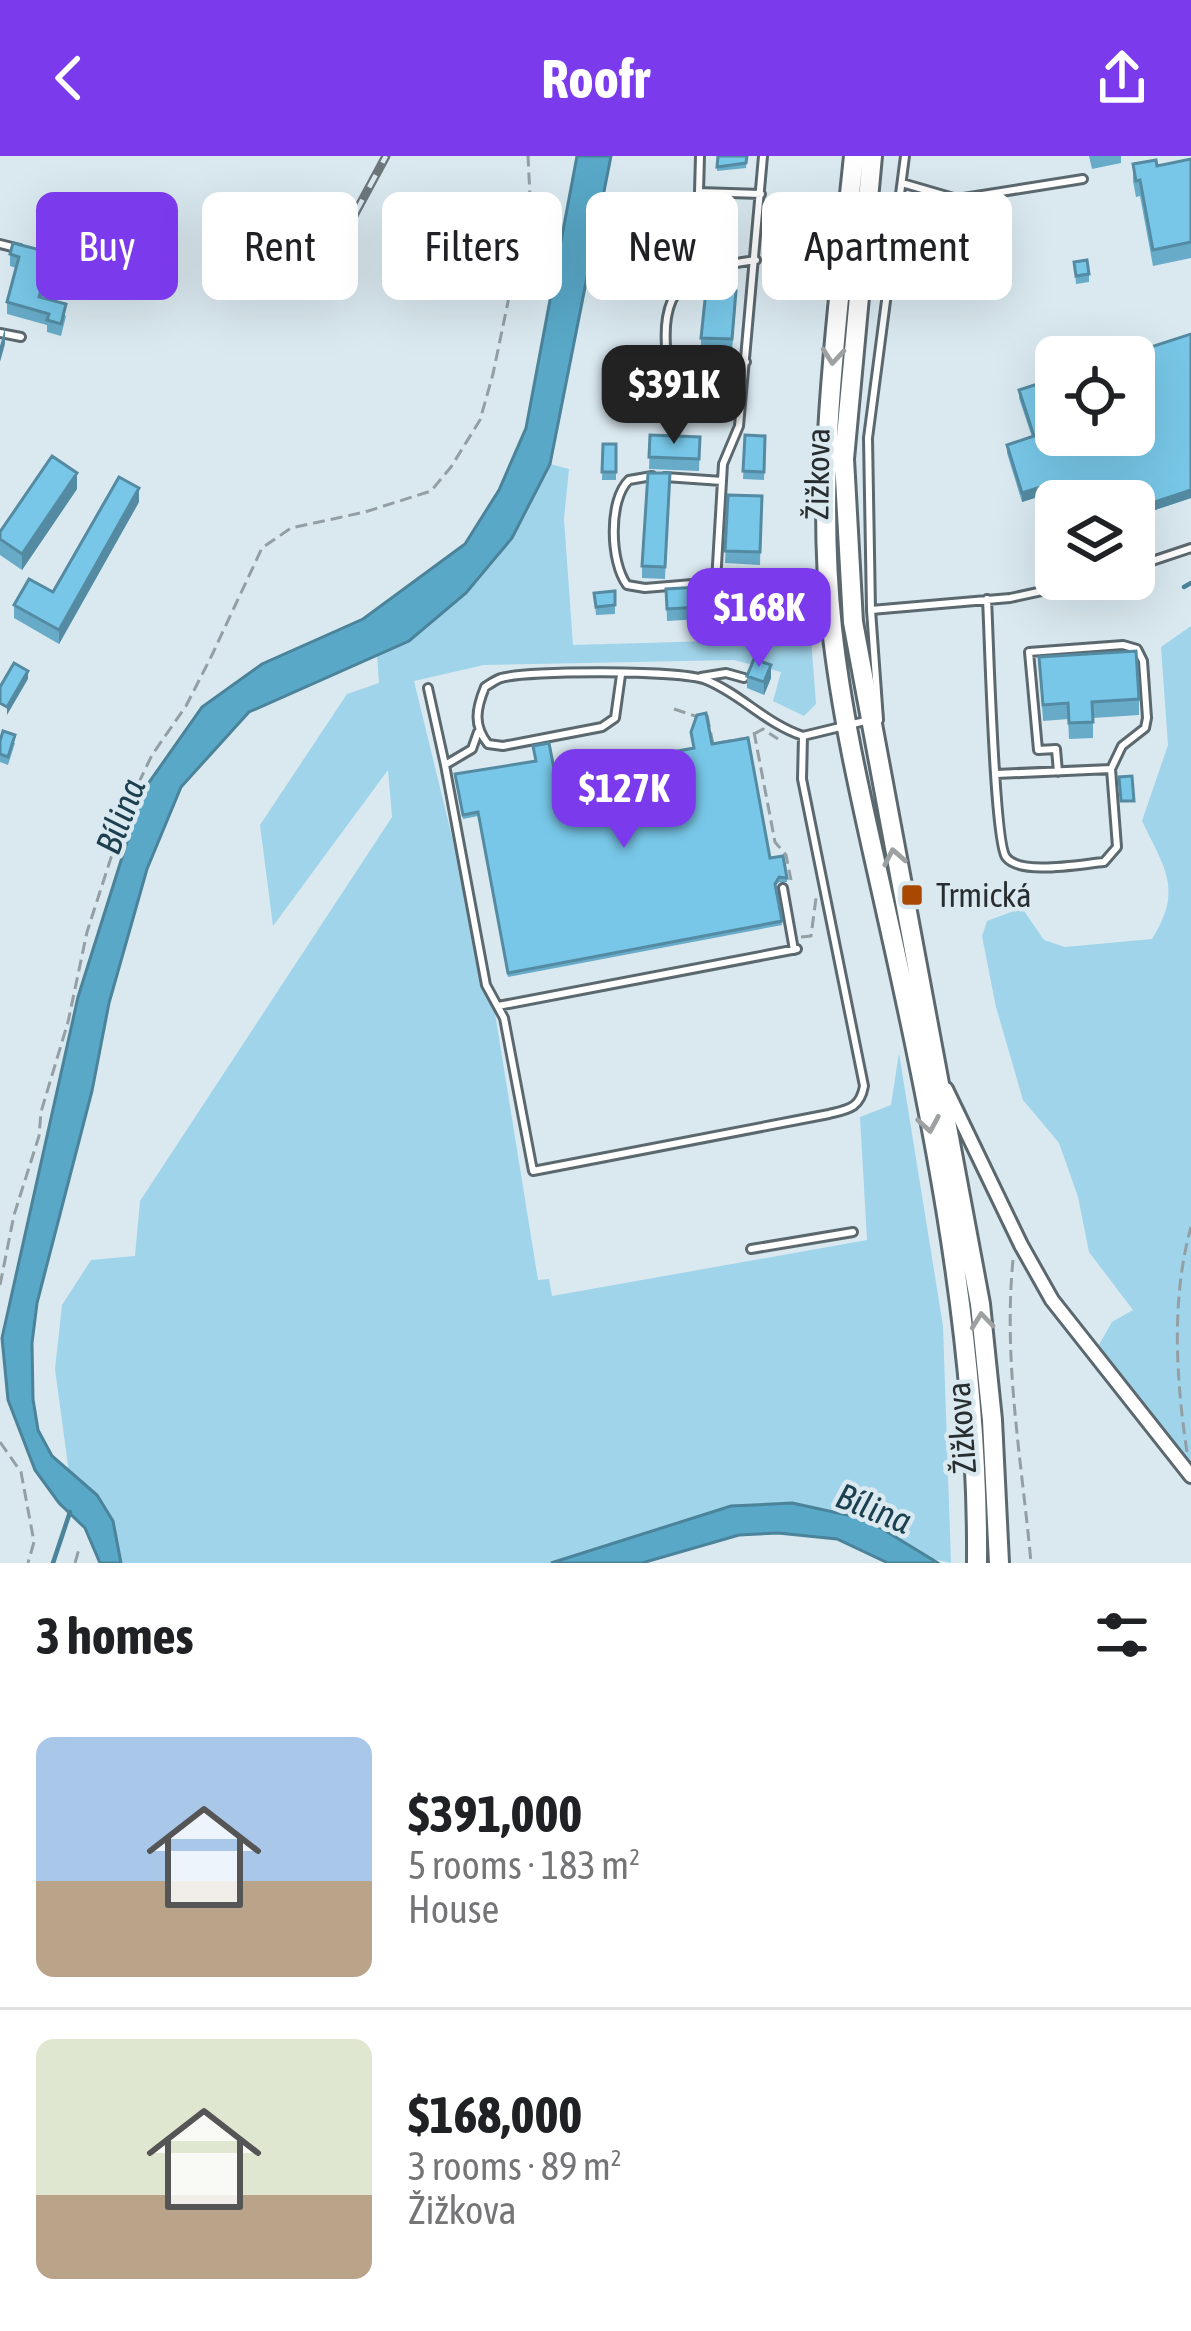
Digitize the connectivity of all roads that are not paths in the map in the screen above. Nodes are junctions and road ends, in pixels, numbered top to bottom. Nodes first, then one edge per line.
1 (700, 156) edge
2 (763, 156) edge
3 (854, 156) edge
4 (872, 156) edge
5 (905, 156) edge
6 (1082, 179) dead end
7 (902, 183) junction
8 (762, 192) edge
9 (762, 194) joint
10 (0, 244) edge
11 (36, 253) edge
12 (756, 260) junction
13 (0, 333) edge
14 (21, 338) dead end
15 (746, 362) junction
16 (722, 481) junction
17 (1191, 548) edge
18 (1155, 560) edge
19 (1035, 592) edge
20 (987, 599) junction
21 (871, 610) junction
22 (621, 675) junction
23 (700, 677) junction
24 (744, 678) edge
25 (428, 688) dead end
26 (869, 720) junction
27 (846, 726) junction
28 (478, 732) junction
29 (802, 736) junction
30 (445, 765) junction
31 (1111, 769) junction
32 (1058, 772) junction
33 (996, 774) junction
34 (882, 792) junction
35 (783, 888) dead end
36 (498, 1006) junction
37 (940, 1077) junction
38 (853, 1232) dead end
39 (751, 1249) dead end
40 (1191, 1476) edge
41 (977, 1556) edge
42 (999, 1563) edge

1 - 9 lane
2 - 8 lane
3 -> 27 main road, Žižkova
4 - 26 main road, Žižkova
5 - 7 lane, Žižkova
6 - 7 lane
7 - 21 lane, Žižkova
9 - 12 lane
10 - 11 lane
12 - 15 lane
12 - 15 lane
13 - 14 lane
15 - 16 lane
16 - 16 lane
17 - 18 lane
19 - 20 lane
20 - 21 lane
20 - 33 lane
21 - 34 lane, Žižkova
22 - 23 lane
22 - 28 lane
22 - 28 lane
23 - 24 lane
23 - 29 lane
25 - 30 lane
26 - 27 lane
26 - 34 main road, Žižkova
27 - 29 lane
27 -> 41 main road, Žižkova
28 - 30 lane
29 - 36 lane
30 - 36 lane
31 - 32 lane
31 - 32 lane
31 - 33 lane
32 - 33 lane
37 -> 34 main road, Žižkova
35 - 36 lane
37 - 40 street, Žižkova
42 -> 37 main road, Žižkova
38 - 39 lane

